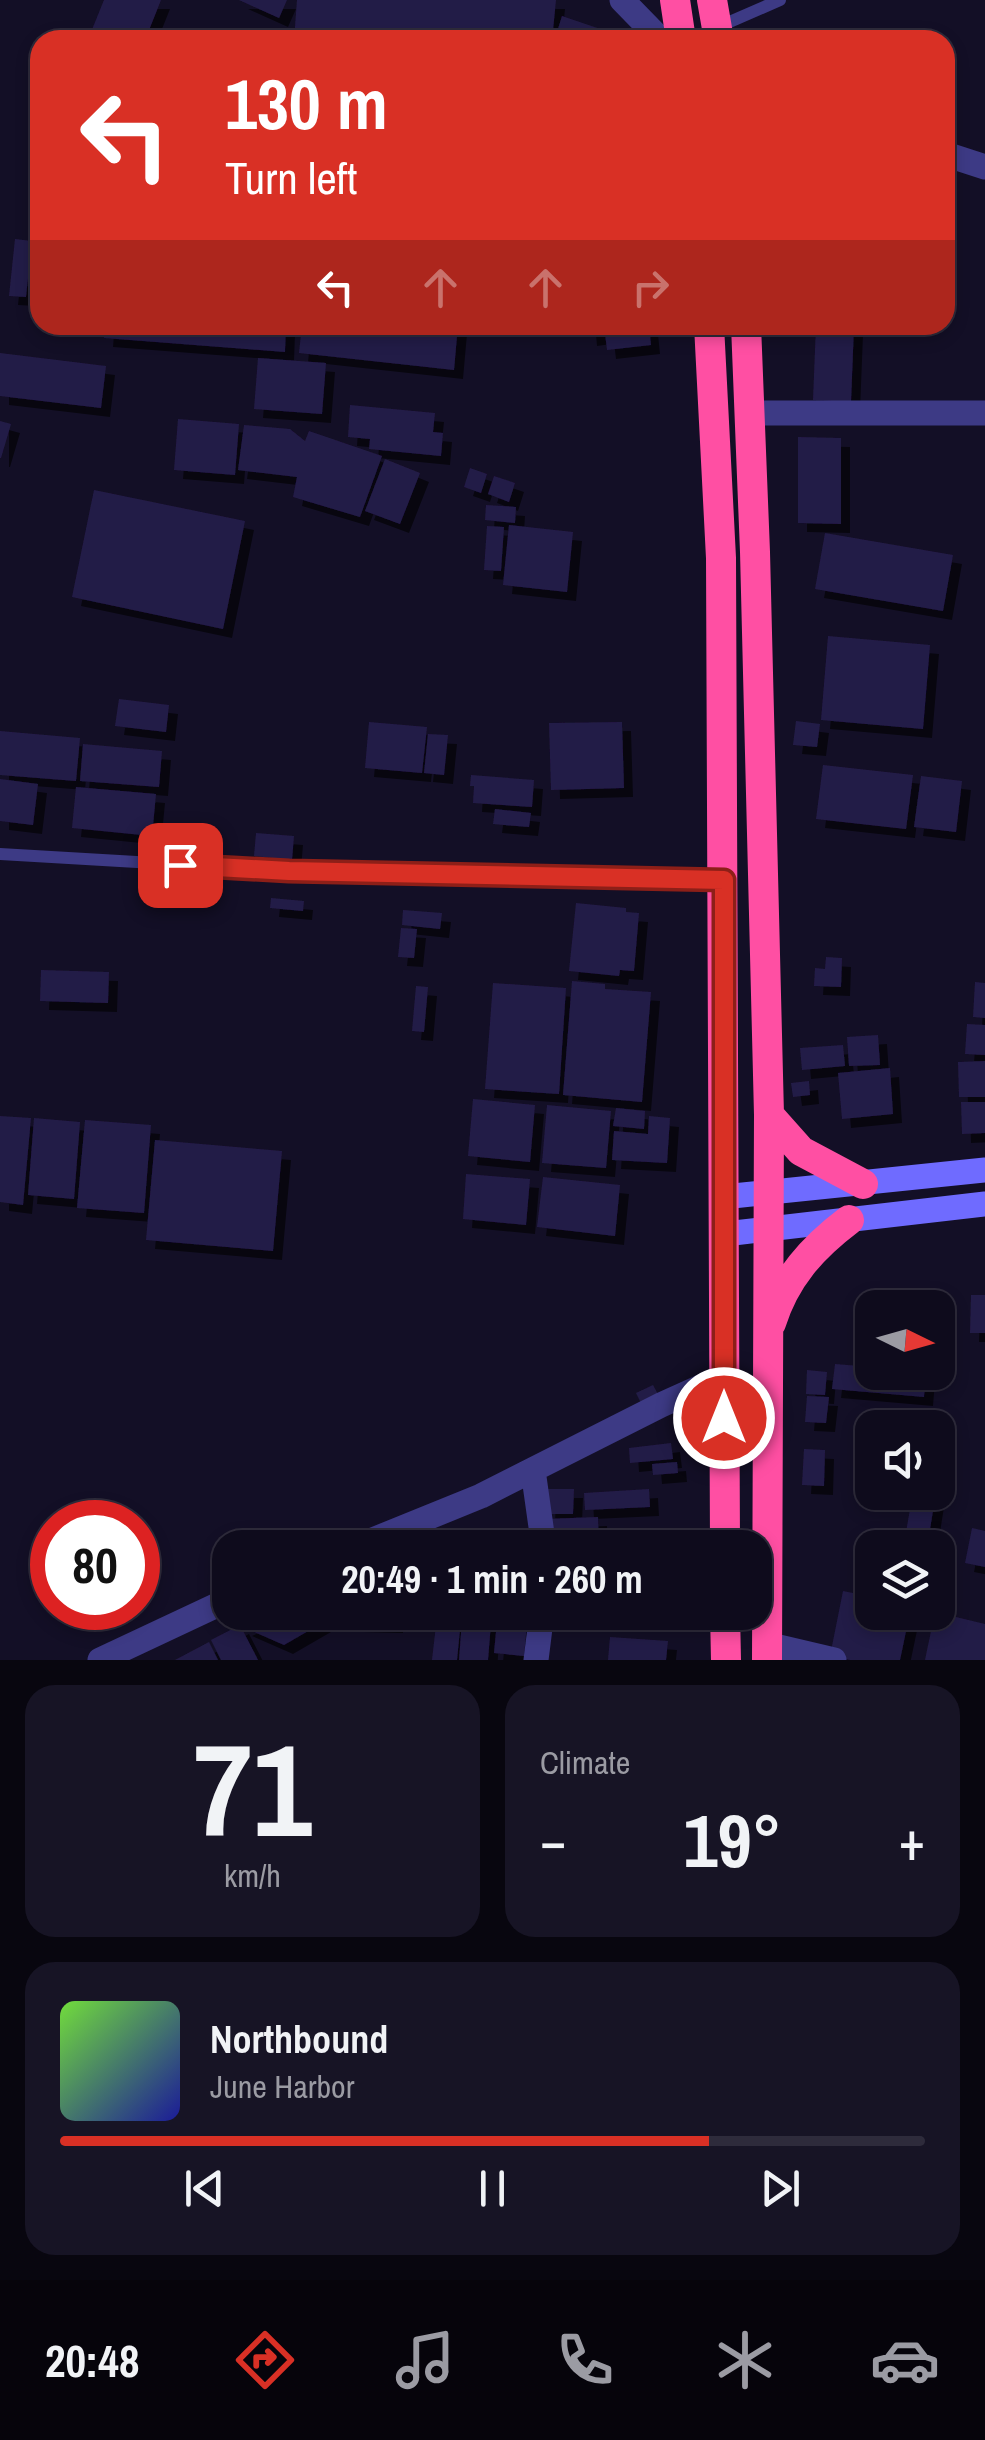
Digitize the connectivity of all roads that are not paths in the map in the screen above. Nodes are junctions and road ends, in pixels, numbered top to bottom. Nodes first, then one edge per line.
1 (622, 0) edge
2 (675, 0) edge
3 (780, 0) edge
4 (716, 22) edge
5 (650, 30) edge
6 (680, 30) edge
7 (955, 157) edge
8 (985, 167) edge
9 (710, 335) edge
10 (746, 335) edge
11 (750, 413) junction
12 (985, 413) edge
13 (762, 828) junction
14 (724, 829) junction
15 (0, 854) edge
16 (724, 880) junction
17 (769, 1115) junction
18 (985, 1170) edge
19 (863, 1184) junction
20 (768, 1194) junction
21 (723, 1198) junction
22 (985, 1204) edge
23 (848, 1220) junction
24 (766, 1230) junction
25 (724, 1234) junction
26 (766, 1340) junction
27 (724, 1377) junction
28 (533, 1470) junction
29 (397, 1530) edge
30 (541, 1530) edge
31 (725, 1530) edge
32 (212, 1607) edge
33 (540, 1630) edge
34 (726, 1630) edge
35 (767, 1652) edge
36 (100, 1660) edge
37 (536, 1660) edge
38 (726, 1660) edge
39 (834, 1660) edge

1 - 5 street
2 - 6 highway
3 - 4 lane
7 - 8 street
9 - 14 highway
10 - 11 highway
11 - 12 street
11 - 13 highway
13 - 14 highway
13 - 17 highway
14 - 16 highway
15 - 16 lane
16 - 21 highway
17 - 19 highway
17 - 20 highway
18 - 19 street
19 - 20 street
20 - 21 street
20 - 24 highway
21 - 25 highway
22 - 23 street
23 - 24 street
23 - 26 highway
24 - 25 street
24 - 26 highway
25 - 27 highway
26 - 35 highway
27 - 28 street
27 - 31 highway
28 - 29 street
28 - 30 street
32 - 36 street
33 - 37 street
34 - 38 highway
35 - 39 street

